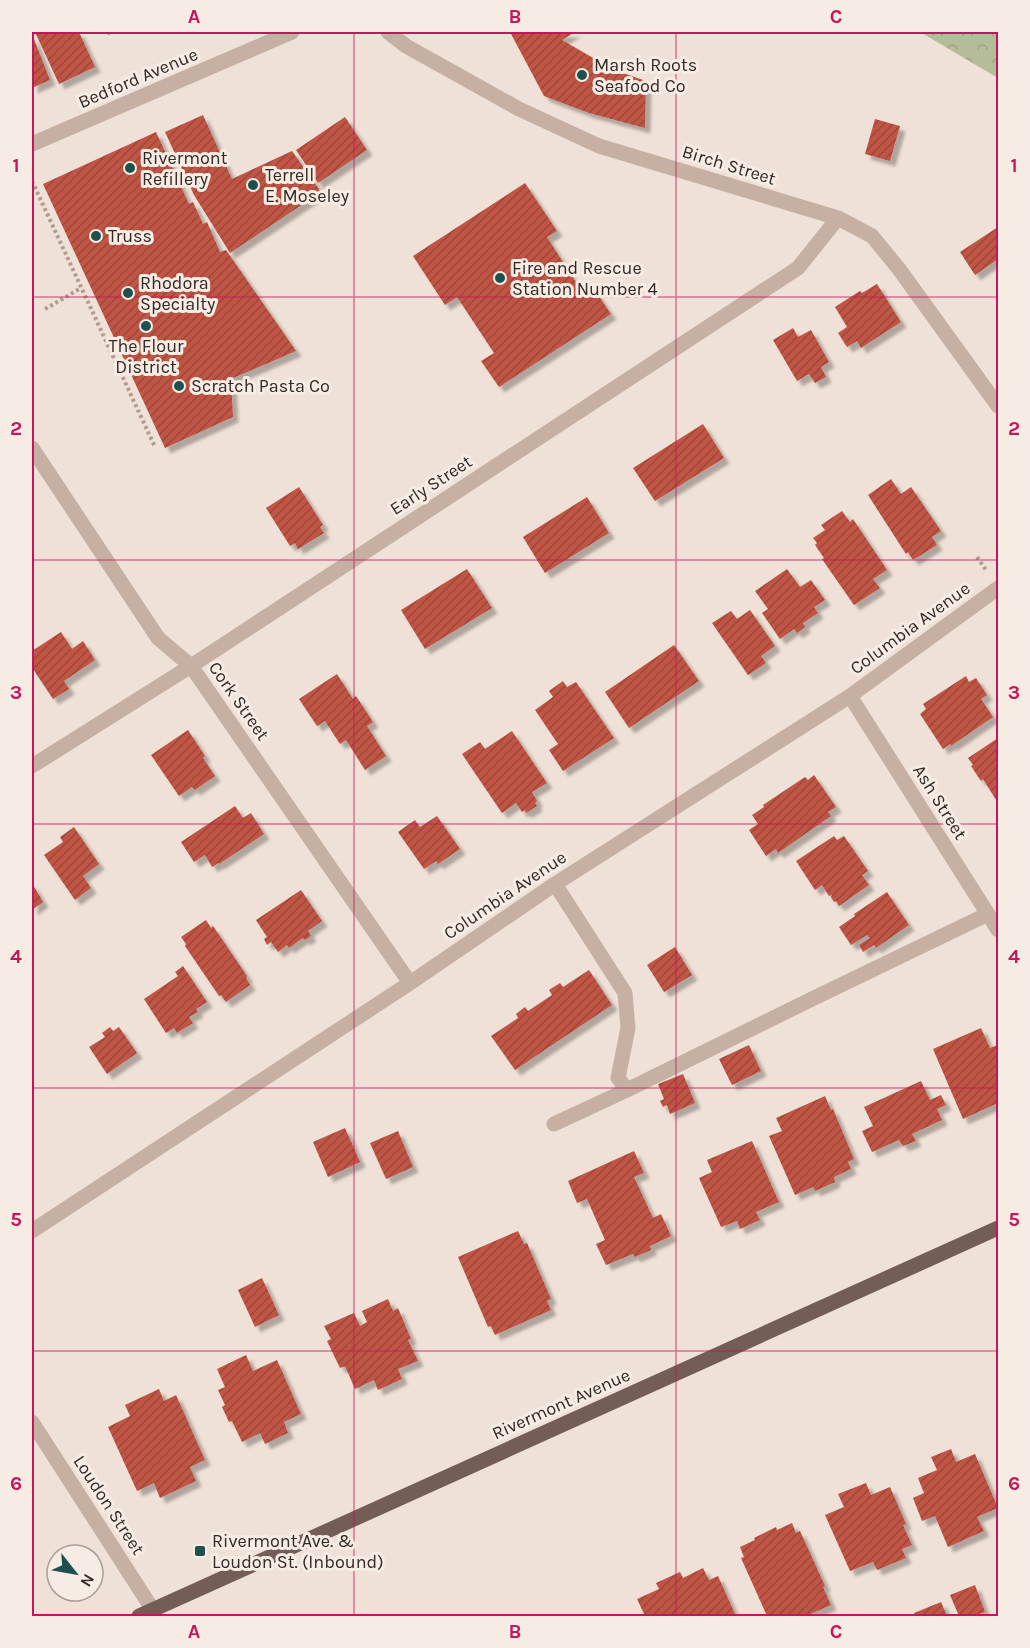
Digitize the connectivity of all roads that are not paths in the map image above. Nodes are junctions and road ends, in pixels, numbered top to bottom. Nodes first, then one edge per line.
1 (292, 32) edge
2 (388, 32) edge
3 (32, 144) edge
4 (838, 218) junction
5 (999, 406) edge
6 (32, 448) edge
7 (999, 588) edge
8 (191, 666) junction
9 (849, 696) junction
10 (32, 766) edge
11 (555, 884) junction
12 (988, 914) junction
13 (999, 930) edge
14 (410, 983) junction
15 (627, 1090) junction
16 (554, 1124) dead end
17 (999, 1228) edge
18 (32, 1231) edge
19 (32, 1422) edge
20 (153, 1610) junction
21 (139, 1617) edge

1 - 3 street, Bedford Avenue
2 - 4 street, Birch Street
4 - 5 street, Birch Street
4 - 8 street, Early Street
6 - 8 street, Cork Street
7 - 9 street, Columbia Avenue
8 - 10 street, Early Street
8 - 14 street, Cork Street
9 - 11 street, Columbia Avenue
9 - 12 street, Ash Street
11 - 14 street, Columbia Avenue
11 - 15 street
12 - 13 street, Ash Street
12 - 15 street
14 - 18 street, Columbia Avenue
15 - 16 street
17 - 20 main road, Rivermont Avenue
19 - 20 street, Loudon Street
20 - 21 main road, Rivermont Avenue

